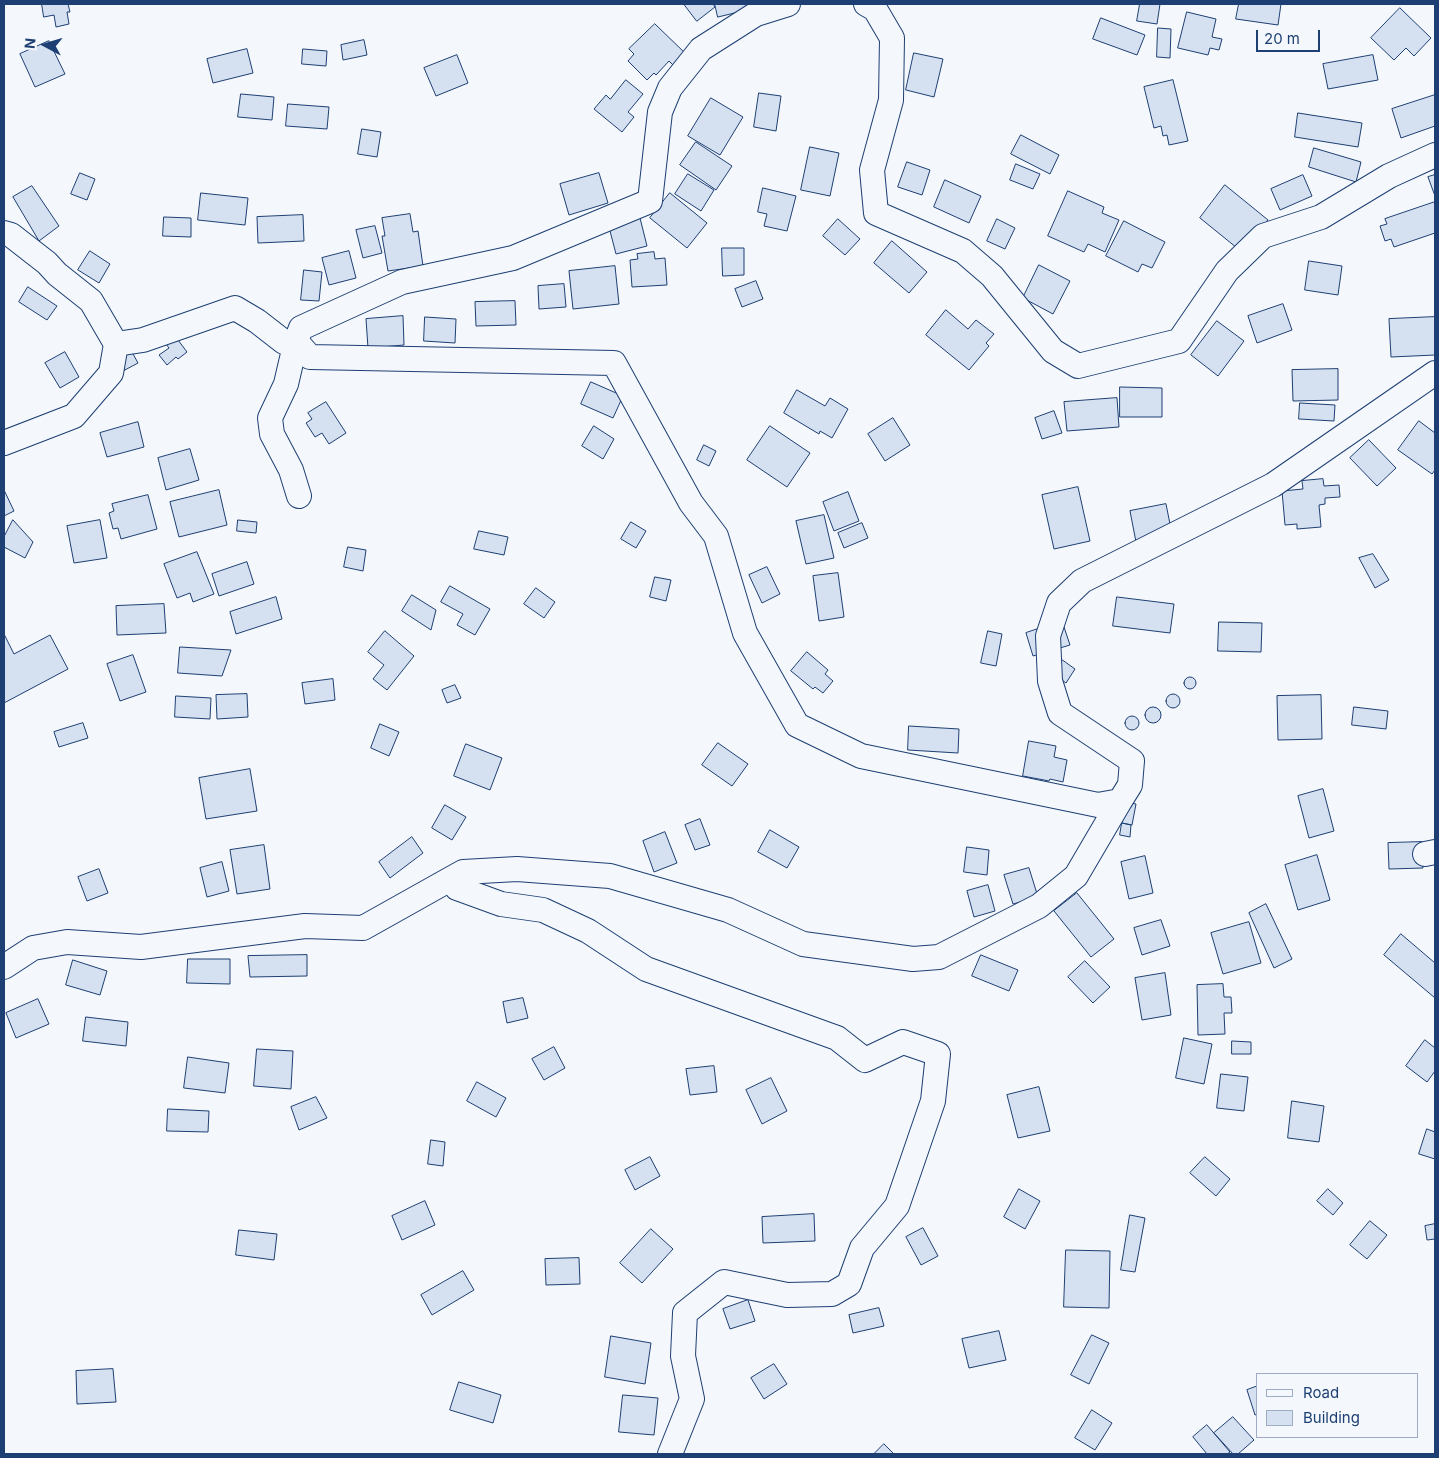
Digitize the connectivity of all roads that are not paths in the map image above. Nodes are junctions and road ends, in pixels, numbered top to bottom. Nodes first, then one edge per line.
1 (788, 4) edge
2 (866, 4) edge
3 (1435, 155) edge
4 (4, 233) edge
5 (296, 341) junction
6 (116, 344) junction
7 (1435, 373) edge
8 (4, 443) edge
9 (299, 496) dead end
10 (1120, 801) junction
11 (454, 878) junction
12 (4, 967) edge
13 (670, 1454) edge

1 - 5 street
2 - 3 street
4 - 6 street
5 - 6 street
5 - 9 street
5 - 10 street
6 - 8 street
7 - 10 street
10 - 11 street
11 - 12 street
11 - 13 street

